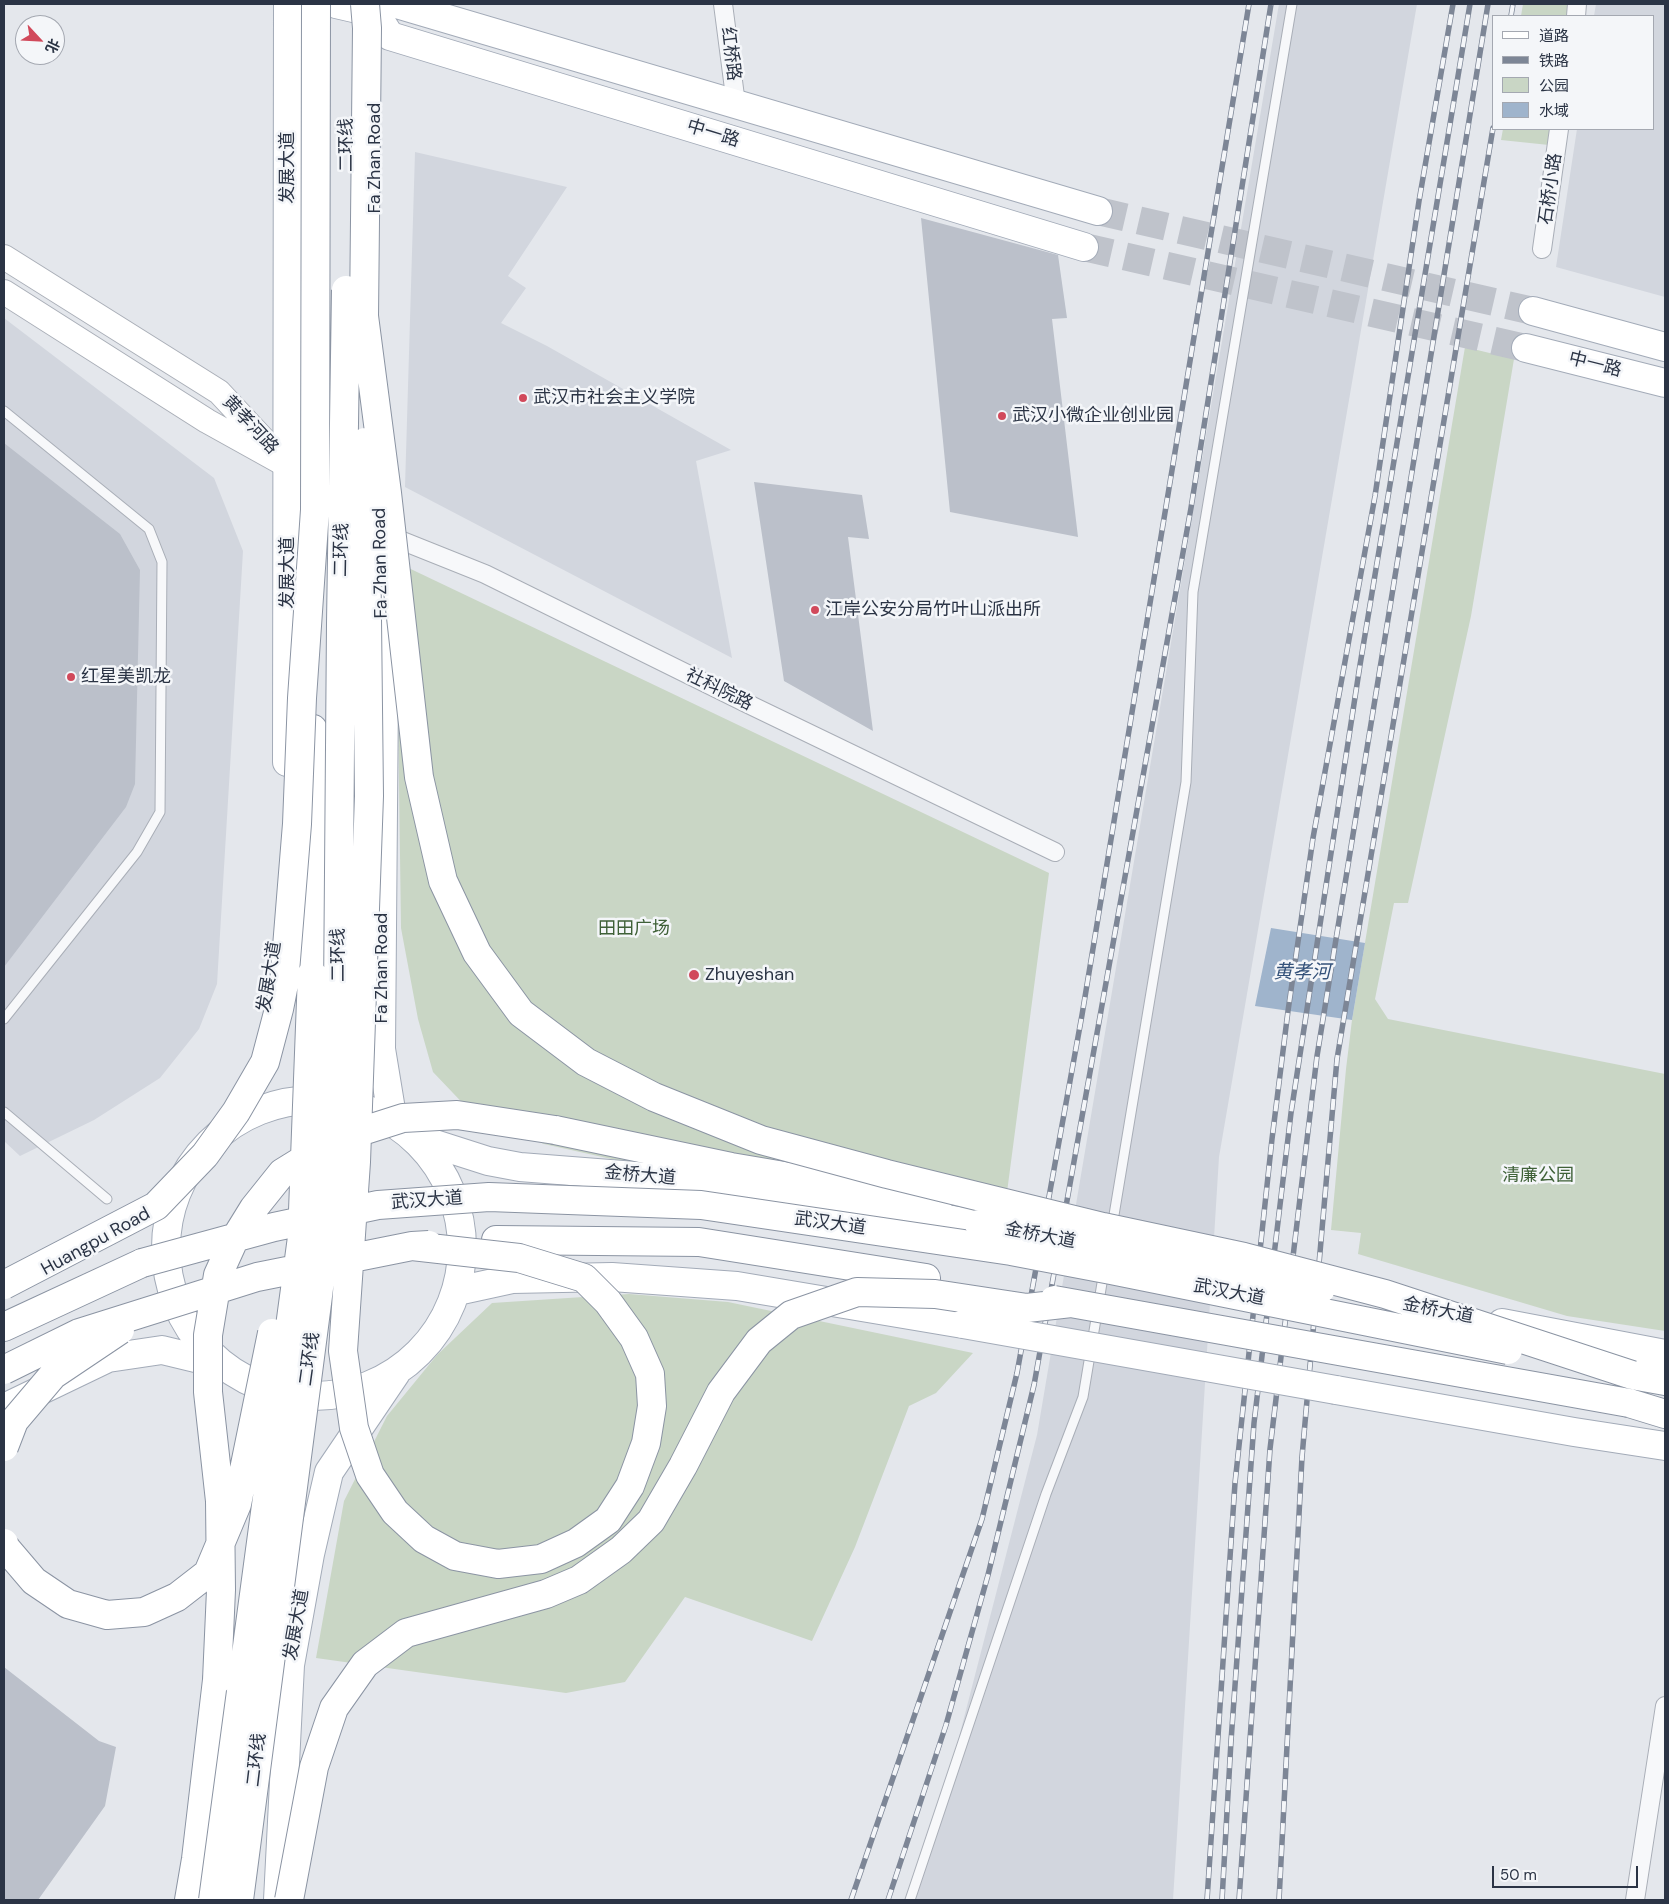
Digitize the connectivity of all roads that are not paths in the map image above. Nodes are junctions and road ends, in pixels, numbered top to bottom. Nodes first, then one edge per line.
1 (288, 4) edge
2 (316, 4) edge
3 (336, 4) edge
4 (348, 4) edge
5 (723, 4) edge
6 (1292, 4) edge
7 (382, 6) edge
8 (736, 104) junction
9 (1559, 130) edge
10 (1098, 211) tunnel mouth
11 (1084, 247) tunnel mouth
12 (1542, 249) dead end
13 (4, 257) edge
14 (4, 292) edge
15 (1533, 311) tunnel mouth
16 (364, 316) junction
17 (1665, 346) edge
18 (1526, 348) tunnel mouth
19 (1665, 383) edge
20 (4, 411) edge
21 (288, 466) junction
22 (315, 510) junction
23 (380, 532) junction
24 (1055, 852) dead end
25 (312, 974) junction
26 (4, 1020) edge
27 (4, 1112) edge
28 (403, 1129) junction
29 (222, 1132) junction
30 (181, 1183) junction
31 (107, 1199) dead end
32 (1103, 1227) junction
33 (412, 1246) junction
34 (4, 1285) edge
35 (456, 1291) junction
36 (4, 1292) edge
37 (1071, 1303) junction
38 (148, 1311) junction
39 (4, 1327) edge
40 (1665, 1354) edge
41 (220, 1364) junction
42 (4, 1370) edge
43 (396, 1373) junction
44 (1632, 1375) junction
45 (1665, 1381) edge
46 (252, 1384) junction
47 (1630, 1403) junction
48 (4, 1408) edge
49 (1665, 1409) edge
50 (1665, 1414) edge
51 (1665, 1446) edge
52 (4, 1447) edge
53 (4, 1543) edge
54 (1665, 1706) edge
55 (178, 1900) edge
56 (189, 1900) edge
57 (213, 1900) edge
58 (238, 1900) edge
59 (278, 1900) edge
60 (289, 1900) edge
61 (910, 1900) edge
62 (1635, 1900) edge

1 - 21 main road, 发展大道
2 - 22 main road, 二环线, bridge
3 - 7 main road
4 - 58 main road, 二环线, bridge
5 - 8 street, 红桥路
6 - 61 lane
7 - 8 main road, 中一路
7 - 11 main road, 中一路
7 - 16 main road, bridge
7 - 23 main road, Fa Zhan Road
8 - 10 main road, 中一路
9 - 12 street, 石桥小路
13 - 21 main road, 黄孝河路
14 - 21 main road, 黄孝河路
15 - 17 main road, 中一路
16 - 32 main road, bridge
16 - 33 main road, bridge
18 - 19 main road, 中一路
20 - 26 lane
21 - 23 main road
21 - 29 main road, 发展大道
22 - 25 main road, 二环线, bridge
22 - 34 main road, bridge
23 - 24 street, 社科院路
23 - 28 main road, Fa Zhan Road
25 - 53 main road, bridge
25 - 57 main road, 二环线, bridge
27 - 31 lane
28 - 29 main road, 金桥大道
28 - 35 main road
28 - 40 main road, 金桥大道, bridge
29 - 30 main road
30 - 36 main road, Huangpu Road
30 - 41 main road
32 - 44 main road, bridge
32 - 56 main road, bridge
33 - 37 main road, bridge
33 - 38 main road, bridge
35 - 43 main road
35 - 51 main road, bridge
37 - 47 main road, bridge
37 - 60 main road, bridge
38 - 42 main road, bridge
38 - 52 main road, bridge
39 - 44 main road, 武汉大道, bridge
41 - 46 main road
41 - 48 main road
43 - 46 main road
43 - 59 main road, 发展大道
44 - 45 main road, 武汉大道
46 - 55 main road
47 - 49 main road
47 - 50 main road
54 - 62 street

